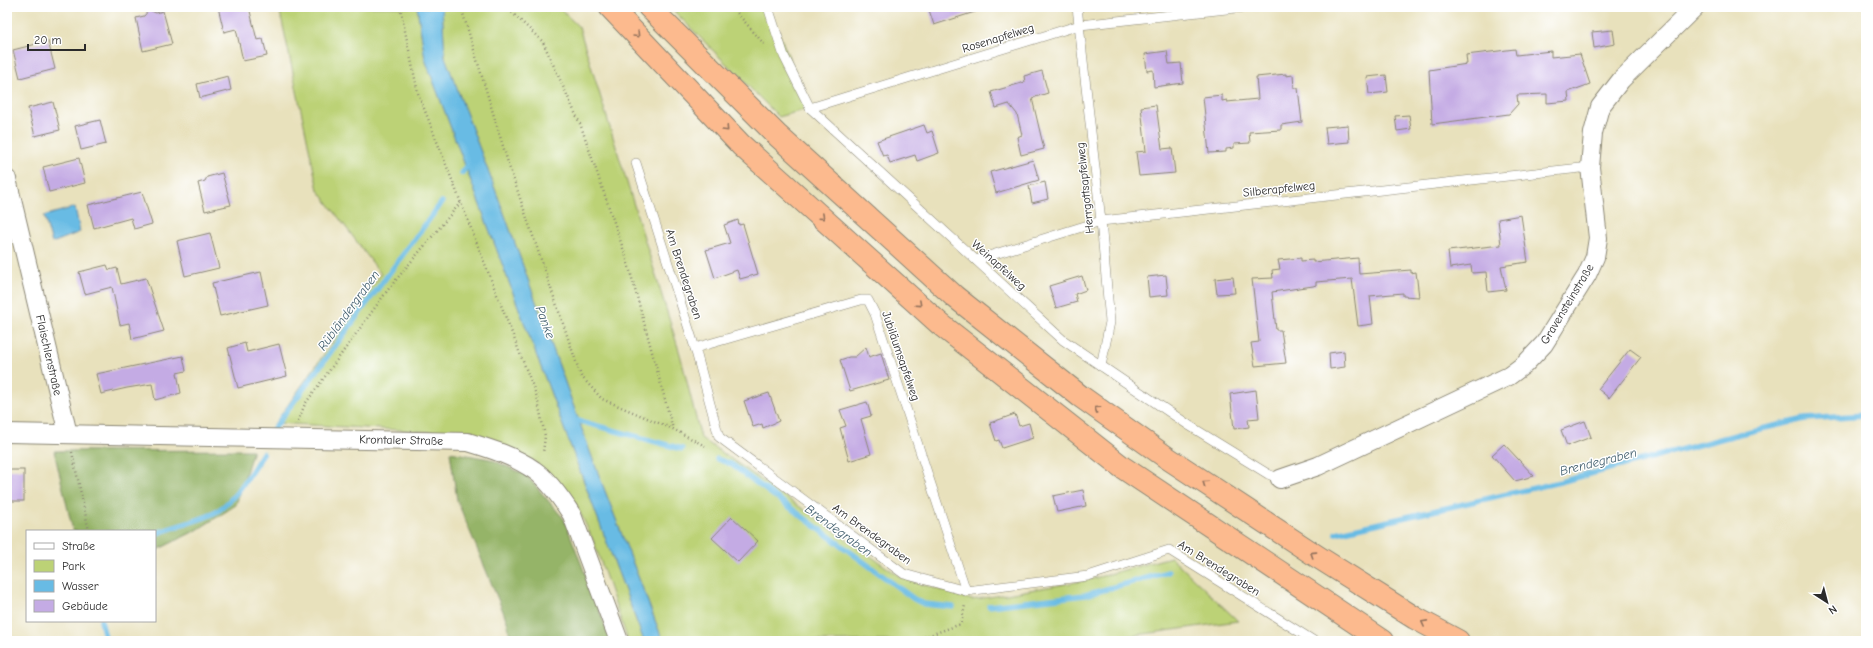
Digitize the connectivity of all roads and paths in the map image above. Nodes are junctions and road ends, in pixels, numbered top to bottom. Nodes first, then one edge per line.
1 (400, 7) edge
2 (461, 7) edge
3 (506, 7) edge
4 (610, 7) edge
5 (649, 7) edge
6 (733, 7) edge
7 (755, 7) edge
8 (768, 7) edge
9 (1077, 7) edge
10 (1245, 7) edge
11 (1695, 7) edge
12 (1080, 26) junction
13 (810, 108) junction
14 (636, 163) dead end
15 (1590, 167) junction
16 (7, 179) edge
17 (461, 202) junction
18 (1101, 221) junction
19 (976, 260) junction
20 (695, 348) junction
21 (1101, 366) junction
22 (673, 430) junction
23 (7, 433) edge
24 (68, 434) junction
25 (297, 438) junction
26 (705, 446) dead end
27 (535, 470) junction
28 (1280, 479) joint
29 (89, 530) edge
30 (966, 591) junction
31 (619, 641) edge
32 (913, 641) edge
33 (1314, 641) edge
34 (1383, 641) edge
35 (1458, 641) edge

1 - 17 path
2 - 22 path
3 - 22 path
4 -> 34 highway
35 -> 5 highway
6 - 7 path
8 - 13 lane, Weinapfelweg
9 - 12 lane, Herrgottsapfelweg
10 - 12 lane, Rosenapfelweg
11 - 15 street, Gravensteinstraße
12 - 13 lane, Rosenapfelweg
12 - 18 lane, Herrgottsapfelweg
13 - 19 lane, Weinapfelweg
14 - 20 lane, Am Brendegraben
15 - 18 lane, Silberapfelweg
15 - 28 street, Gravensteinstraße
16 - 24 street, Flaischlenstraße
17 - 25 path
17 - 27 path
18 - 19 lane, Silberapfelweg
18 - 21 lane, Herrgottsapfelweg
19 - 21 lane, Weinapfelweg
20 - 30 lane, Am Brendegraben
20 - 30 lane, Jubiläumsapfelweg
21 - 28 lane, Weinapfelweg
22 - 26 path
23 - 24 street, Krontaler Straße
24 - 25 street, Krontaler Straße
24 - 29 path
25 - 27 street, Krontaler Straße
27 - 31 street, Krontaler Straße
30 - 32 path
30 - 33 lane, Am Brendegraben

